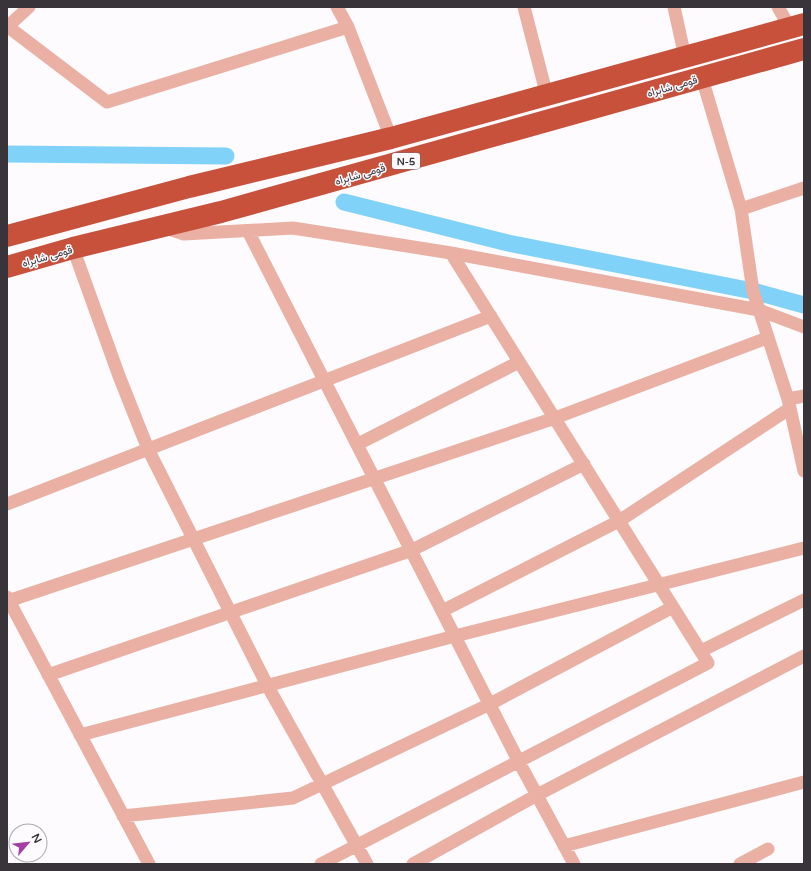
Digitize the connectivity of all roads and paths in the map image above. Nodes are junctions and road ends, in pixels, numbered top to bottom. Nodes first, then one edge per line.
1 (29, 7) edge
2 (337, 7) edge
3 (524, 7) edge
4 (674, 7) edge
5 (778, 7) edge
6 (7, 26) edge
7 (797, 26) edge
8 (348, 27) junction
9 (804, 50) edge
10 (685, 58) junction
11 (702, 78) junction
12 (547, 96) junction
13 (391, 138) junction
14 (804, 188) edge
15 (180, 190) junction
16 (741, 209) junction
17 (157, 228) junction
18 (248, 231) junction
19 (7, 236) edge
20 (73, 248) junction
21 (451, 253) junction
22 (7, 267) edge
23 (759, 310) junction
24 (491, 316) junction
25 (804, 327) edge
26 (767, 338) junction
27 (520, 362) junction
28 (325, 380) junction
29 (804, 396) edge
30 (788, 404) junction
31 (555, 418) junction
32 (358, 444) junction
33 (148, 449) junction
34 (584, 464) junction
35 (804, 471) edge
36 (376, 479) junction
37 (7, 504) edge
38 (619, 521) junction
39 (193, 539) junction
40 (804, 548) edge
41 (412, 550) junction
42 (659, 585) junction
43 (8, 599) edge
44 (804, 600) edge
45 (673, 607) junction
46 (442, 611) junction
47 (230, 612) junction
48 (455, 636) junction
49 (701, 651) junction
50 (804, 656) edge
51 (48, 675) junction
52 (267, 685) junction
53 (490, 704) junction
54 (80, 735) junction
55 (519, 762) junction
56 (804, 782) edge
57 (322, 784) junction
58 (537, 796) junction
59 (123, 816) junction
60 (356, 846) junction
61 (564, 846) junction
62 (768, 849) dead end
63 (149, 864) edge
64 (321, 864) edge
65 (366, 864) edge
66 (413, 864) edge
67 (574, 864) edge
68 (740, 864) edge

1 - 6 street
2 - 8 street
3 - 12 street
4 - 10 street
5 - 7 street
6 - 8 street
7 - 10 highway, N-5
8 - 13 street
9 - 11 highway, قومی شاہراہ / N-5
10 - 12 highway, N-5
11 - 16 street
11 - 17 highway, قومی شاہراہ / N-5
12 - 13 highway, N-5
13 - 15 highway, N-5
14 - 16 street
15 - 17 highway
15 - 19 highway, N-5
16 - 23 street
17 - 18 street
17 - 20 highway, قومی شاہراہ / N-5
18 - 21 street
18 - 28 street
20 - 22 highway, قومی شاہراہ / N-5
20 - 33 street
21 - 23 street
21 - 24 street
23 - 25 street
23 - 26 street
24 - 27 street
24 - 28 street
26 - 30 street
26 - 31 street
27 - 31 street
27 - 32 street
28 - 32 street
28 - 33 street
29 - 30 street
30 - 35 street
30 - 38 street
31 - 34 street
31 - 36 street
32 - 36 street
33 - 37 street
33 - 39 street
34 - 38 street
34 - 41 street
36 - 39 street
36 - 41 street
38 - 42 street
38 - 46 street
39 - 43 street
39 - 47 street
40 - 42 street
41 - 46 street
41 - 47 street
42 - 45 street
42 - 48 street
43 - 51 street
44 - 49 street
45 - 49 street
45 - 53 street
46 - 48 street
47 - 51 street
47 - 52 street
48 - 52 street
48 - 53 street
49 - 55 street
50 - 58 street
51 - 54 street
52 - 54 street
52 - 57 street
53 - 55 street
53 - 57 street
54 - 59 street
55 - 58 street
55 - 60 street
56 - 61 street
57 - 59 street
57 - 60 street
58 - 61 street
58 - 66 street
59 - 63 street
60 - 64 street
60 - 65 street
61 - 67 street
62 - 68 street

